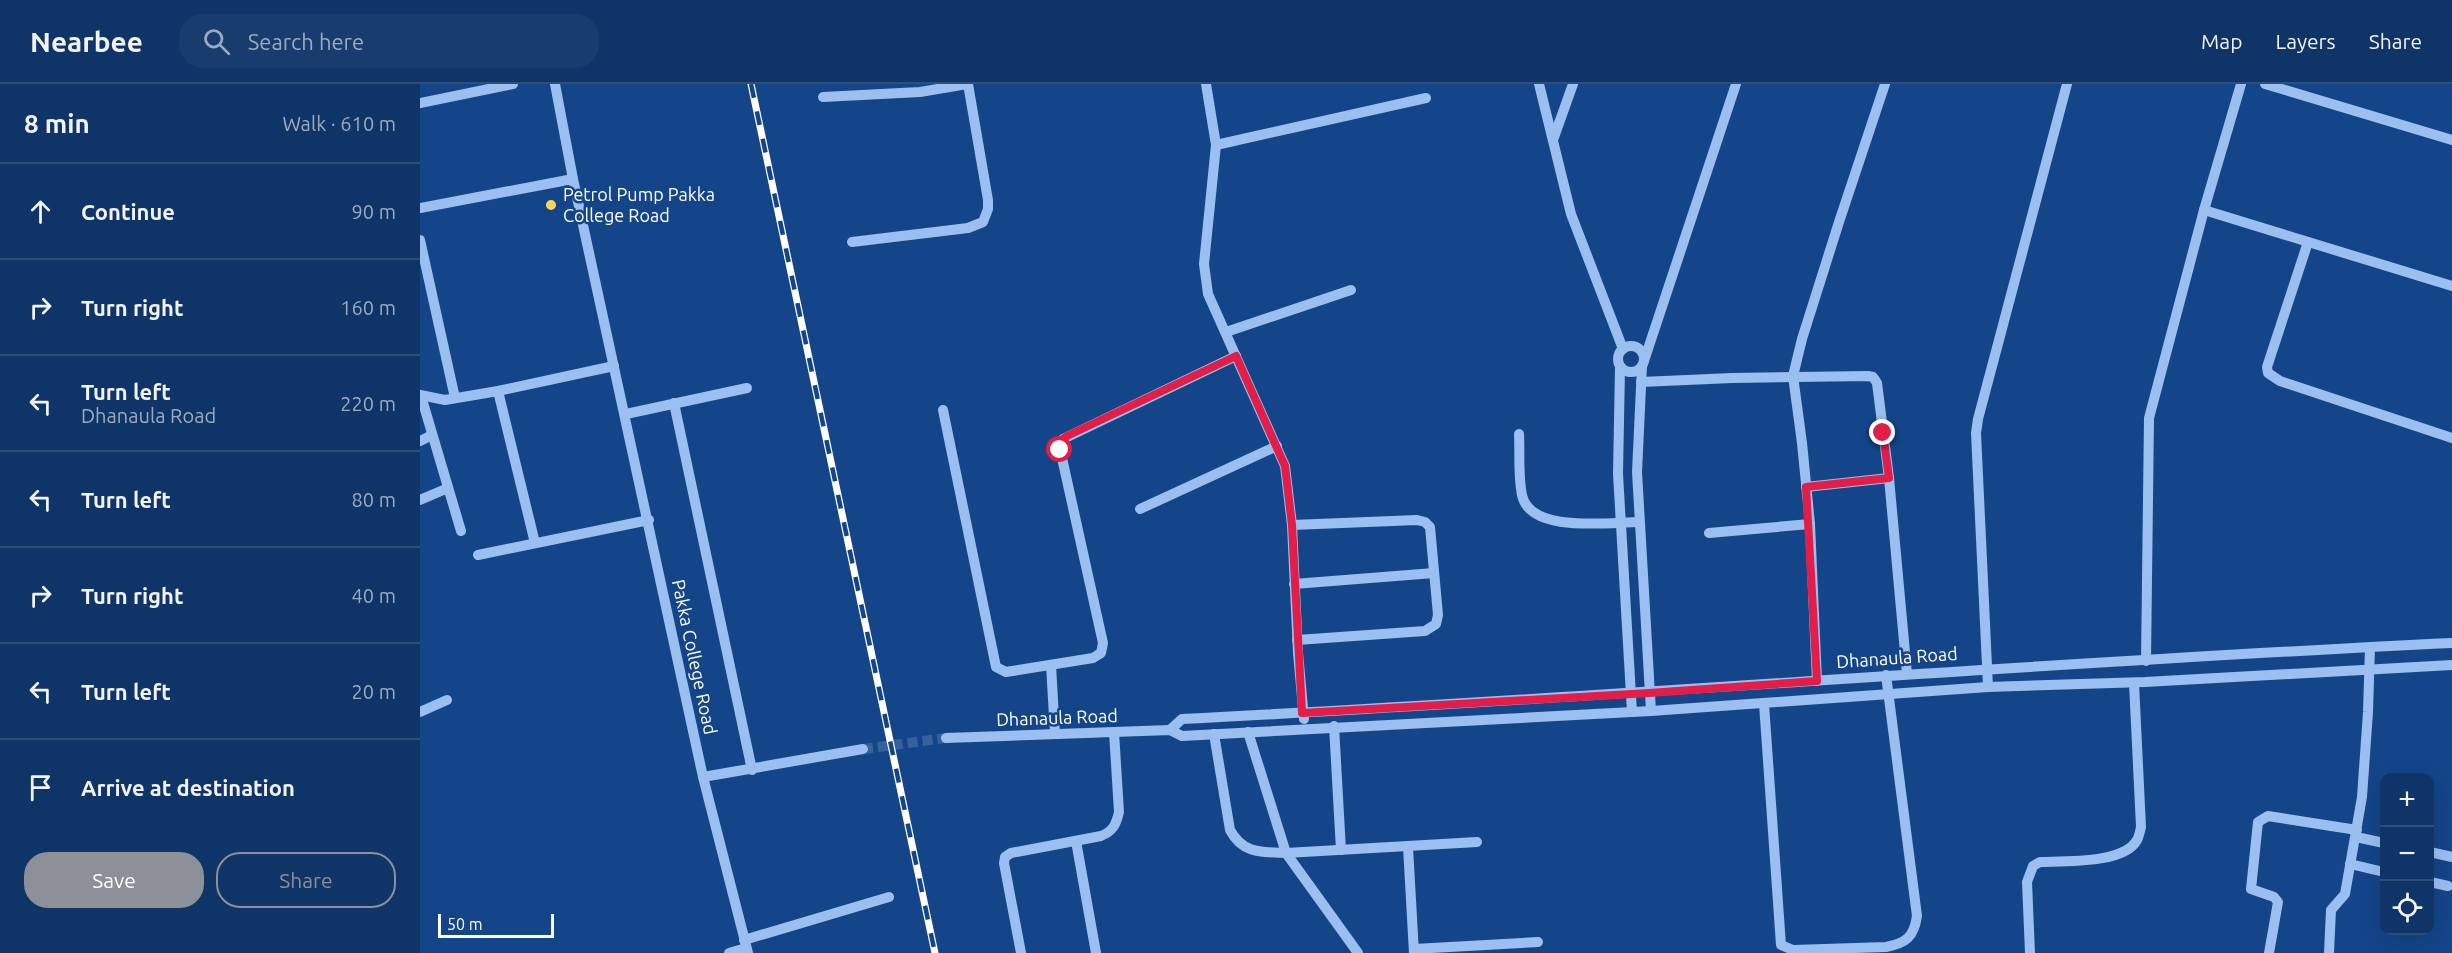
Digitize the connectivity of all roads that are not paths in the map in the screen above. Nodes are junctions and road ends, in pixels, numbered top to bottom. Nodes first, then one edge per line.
1 (513, 84) edge
2 (555, 84) edge
3 (968, 84) edge
4 (1206, 84) edge
5 (1539, 84) edge
6 (1573, 84) edge
7 (1736, 84) edge
8 (1885, 84) edge
9 (2067, 84) edge
10 (2241, 84) edge
11 (2265, 84) edge
12 (2286, 87) edge
13 (919, 88) edge
14 (823, 97) dead end
15 (1426, 98) dead end
16 (420, 103) edge
17 (2452, 140) edge
18 (1553, 142) junction
19 (1216, 145) junction
20 (573, 179) junction
21 (420, 208) edge
22 (2204, 210) junction
23 (420, 240) edge
24 (852, 242) dead end
25 (2308, 242) junction
26 (2452, 286) edge
27 (1351, 290) dead end
28 (1226, 332) junction
29 (1623, 349) junction
30 (1236, 356) junction
31 (1643, 363) junction
32 (614, 366) junction
33 (1620, 368) junction
34 (1793, 376) junction
35 (1641, 382) junction
36 (747, 388) dead end
37 (498, 391) junction
38 (420, 396) edge
39 (454, 398) junction
40 (674, 403) junction
41 (943, 410) dead end
42 (626, 414) junction
43 (1519, 434) dead end
44 (432, 435) junction
45 (2452, 438) edge
46 (420, 441) edge
47 (1277, 446) junction
48 (1889, 478) junction
49 (1806, 487) junction
50 (448, 488) junction
51 (420, 500) edge
52 (1140, 509) dead end
53 (649, 520) junction
54 (1620, 522) junction
55 (1639, 522) junction
56 (1810, 524) junction
57 (1292, 525) junction
58 (461, 531) dead end
59 (1708, 533) dead end
60 (535, 543) junction
61 (478, 555) dead end
62 (1434, 573) junction
63 (1294, 584) junction
64 (1297, 640) junction
65 (2452, 643) edge
66 (2370, 647) junction
67 (2146, 661) junction
68 (1051, 665) junction
69 (2452, 665) edge
70 (1987, 669) junction
71 (2370, 670) junction
72 (1907, 674) junction
73 (1886, 675) junction
74 (1817, 681) junction
75 (2134, 683) junction
76 (1988, 687) junction
77 (1649, 693) junction
78 (1629, 694) junction
79 (1888, 694) junction
80 (447, 700) dead end
81 (1764, 704) junction
82 (1651, 711) junction
83 (420, 712) edge
84 (1632, 712) junction
85 (1302, 713) junction
86 (1334, 726) junction
87 (1305, 728) junction
88 (1170, 730) junction
89 (1114, 732) junction
90 (1248, 732) junction
91 (1055, 734) junction
92 (1214, 734) junction
93 (946, 738) tunnel mouth
94 (863, 749) tunnel mouth
95 (752, 770) junction
96 (703, 777) junction
97 (2356, 833) junction
98 (1076, 841) junction
99 (2380, 841) edge
100 (1477, 842) dead end
101 (1408, 847) junction
102 (1341, 850) junction
103 (1286, 853) junction
104 (2434, 853) edge
105 (2452, 857) edge
106 (2350, 864) junction
107 (2380, 871) edge
108 (2434, 883) edge
109 (2448, 886) dead end
110 (890, 897) dead end
111 (1538, 942) dead end
112 (746, 947) edge
113 (1414, 951) edge
114 (729, 953) edge
115 (1021, 953) edge
116 (1096, 953) edge
117 (1358, 953) edge
118 (2030, 953) edge
119 (2269, 953) edge
120 (2329, 953) edge

1 - 16 street
2 - 20 street, Pakka College Road
3 - 13 street
3 - 24 street
4 - 19 street
5 - 18 street
6 - 18 street
7 - 31 street
8 - 34 street
9 - 70 street
10 - 22 street
11 - 12 street
12 - 17 street
13 - 14 street
15 - 19 street
18 - 29 street
19 - 28 street
20 - 21 street
20 - 32 street, Pakka College Road
22 - 25 street
22 - 67 street
23 - 39 street
25 - 26 street
25 - 45 street
27 - 28 street
28 - 30 street
29 - 31 street
29 - 33 street
30 - 47 street
30 - 68 street
31 - 33 street
31 - 35 street
32 - 37 street
32 - 42 street, Pakka College Road
33 - 54 street
34 - 35 street
34 - 48 street
34 - 49 street
35 - 55 street
36 - 40 street
37 - 39 street
37 - 60 street
38 - 39 street
38 - 44 street
40 - 42 street
40 - 95 street
41 - 68 street
42 - 53 street, Pakka College Road
43 - 54 street
44 - 46 street
44 - 50 street
47 - 52 street
47 - 57 street
48 - 49 street
48 - 72 street
49 - 56 street
50 - 51 street
50 - 58 street
53 - 60 street
53 - 96 street, Pakka College Road
54 - 55 street
54 - 78 street
55 - 77 street
56 - 59 street
56 - 74 street
57 - 62 street
57 - 63 street
60 - 61 street
62 - 63 street
62 - 64 street
63 - 64 street
64 - 85 street
65 - 66 street, Dhanaula Road
66 - 67 street, Dhanaula Road
66 - 71 street
67 - 70 street, Dhanaula Road
68 - 91 street
69 - 71 street, Dhanaula Road
70 - 72 street, Dhanaula Road
70 - 76 street
71 - 75 street, Dhanaula Road
71 - 97 street
72 - 73 street, Dhanaula Road
73 - 74 street, Dhanaula Road
73 - 79 street
74 - 77 street, Dhanaula Road
75 - 76 street, Dhanaula Road
75 - 118 street
76 - 79 street, Dhanaula Road
77 - 78 street, Dhanaula Road
77 - 82 street
78 - 84 street
78 - 85 street, Dhanaula Road
79 - 81 street, Dhanaula Road
79 - 81 street
80 - 83 street
81 - 82 street, Dhanaula Road
82 - 84 street, Dhanaula Road
84 - 86 street, Dhanaula Road
85 - 87 street
85 - 88 street, Dhanaula Road
86 - 87 street, Dhanaula Road
86 - 102 street
87 - 90 street, Dhanaula Road
88 - 89 street, Dhanaula Road
88 - 92 street, Dhanaula Road
89 - 91 street, Dhanaula Road
89 - 98 street
90 - 92 street, Dhanaula Road
90 - 103 street
91 - 93 street, Dhanaula Road
92 - 103 street
94 - 95 street
95 - 96 street
96 - 112 street, Pakka College Road
97 - 99 street
97 - 106 street
97 - 119 street
98 - 115 street
98 - 116 street
100 - 101 street
101 - 102 street
101 - 113 street
102 - 103 street
103 - 117 street
104 - 105 street
106 - 107 street
106 - 120 street
108 - 109 street
110 - 112 street
111 - 113 street
112 - 114 street

